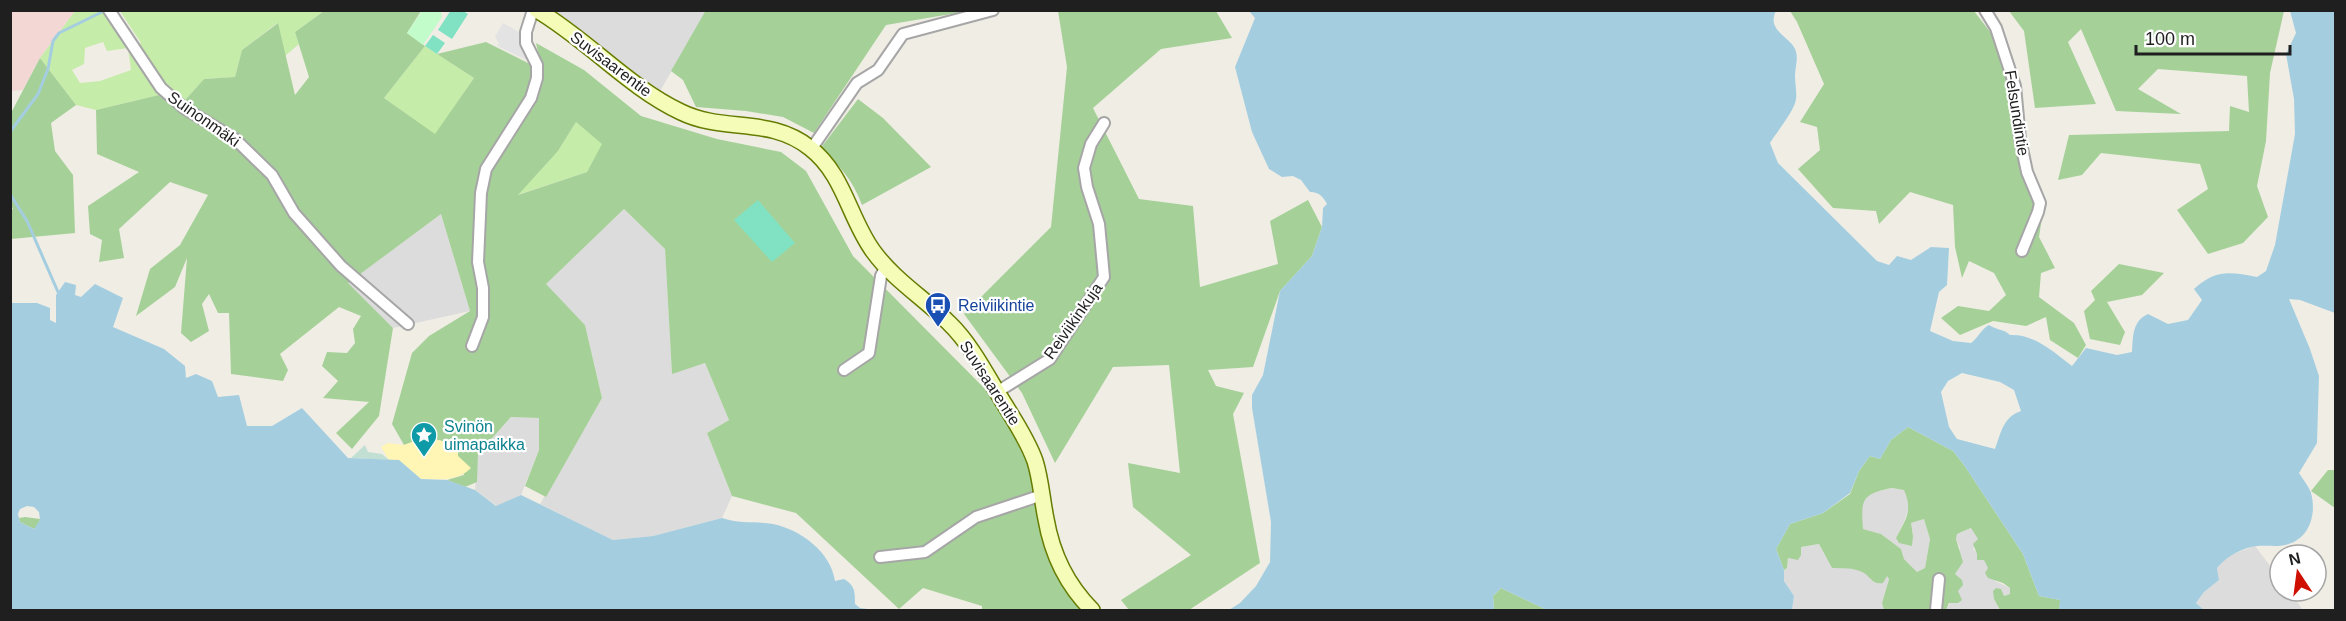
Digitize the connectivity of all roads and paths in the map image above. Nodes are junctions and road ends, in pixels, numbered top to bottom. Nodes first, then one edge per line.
1 (109, 10) edge
2 (535, 10) edge
3 (993, 10) edge
4 (1985, 10) edge
5 (1104, 123) dead end
6 (812, 148) junction
7 (2022, 251) dead end
8 (886, 266) junction
9 (408, 324) dead end
10 (472, 346) dead end
11 (844, 370) dead end
12 (997, 392) junction
13 (1042, 495) junction
14 (880, 557) dead end
15 (1939, 579) dead end
16 (1092, 610) edge
17 (1936, 610) edge

1 - 9 street, Suinonmäki
2 - 6 street, Suvisaarentie
2 - 10 street
3 - 6 street
4 - 7 street, Felsundintie
5 - 12 street, Reiviikinkuja
6 - 8 street, Suvisaarentie
8 - 11 street
8 - 12 street, Suvisaarentie
12 - 13 street, Suvisaarentie
13 - 14 street
13 - 16 street, Suvisaarentie
15 - 17 street

